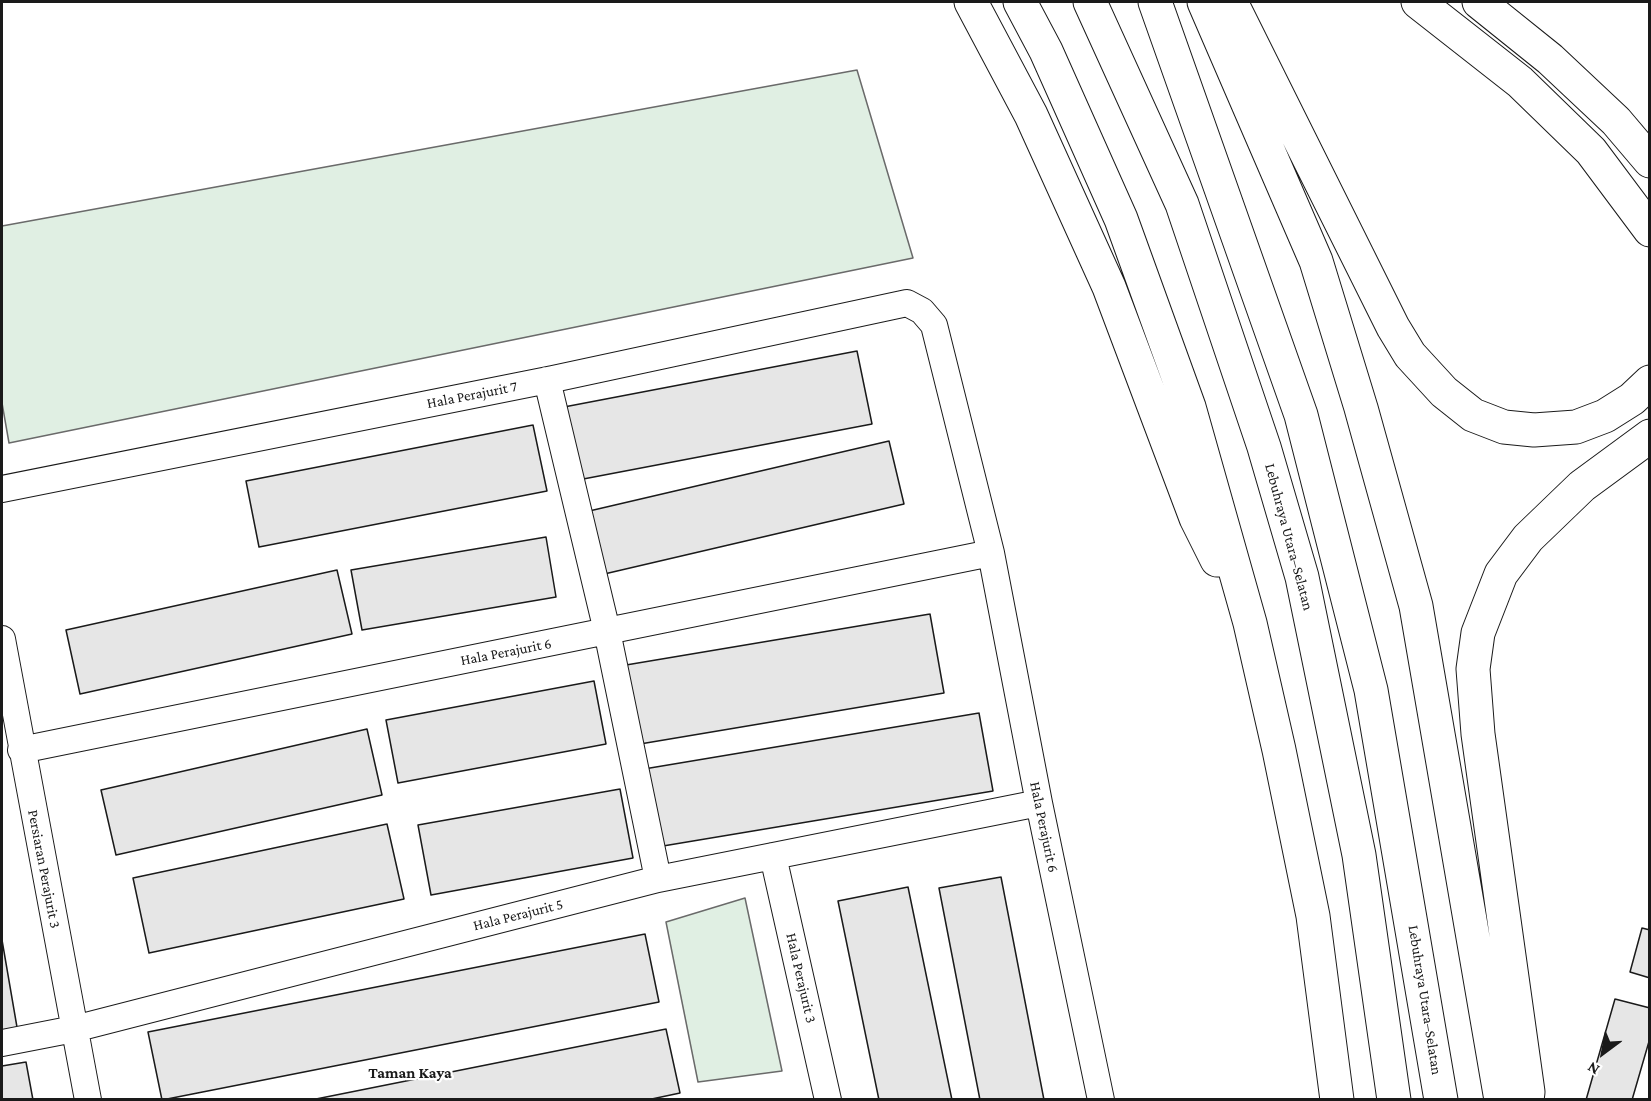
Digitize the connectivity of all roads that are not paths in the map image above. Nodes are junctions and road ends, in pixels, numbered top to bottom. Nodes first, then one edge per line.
1 (971, 2) edge
2 (1020, 2) edge
3 (1090, 2) edge
4 (1155, 2) edge
5 (1204, 2) edge
6 (1232, 2) edge
7 (1418, 2) edge
8 (1479, 2) edge
9 (1650, 161) edge
10 (1650, 230) edge
11 (934, 325) joint
12 (547, 380) junction
13 (1650, 382) edge
14 (1650, 436) edge
15 (2, 489) edge
16 (991, 553) junction
17 (1250, 623) junction
18 (607, 631) junction
19 (2, 639) edge
20 (21, 750) junction
21 (1039, 803) junction
22 (773, 856) junction
23 (658, 879) junction
24 (74, 1029) junction
25 (2, 1043) edge
26 (825, 1099) edge
27 (88, 1100) edge
28 (1101, 1100) edge
29 (1337, 1100) edge
30 (1394, 1100) edge
31 (1441, 1100) edge
32 (1501, 1100) edge
33 (1527, 1100) edge

1 - 17 main road
2 - 17 main road
3 - 30 main road, Lebuhraya Utara–Selatan
4 - 31 main road, Lebuhraya Utara–Selatan
5 - 32 main road
6 - 13 main road
7 - 10 main road
8 - 9 main road
11 - 12 street, Hala Perajurit 7
11 - 16 street, Hala Perajurit 6
12 - 15 street, Hala Perajurit 7
12 - 18 street
14 - 33 main road
16 - 18 street, Hala Perajurit 6
16 - 21 street, Hala Perajurit 6
17 - 29 main road
18 - 20 street, Hala Perajurit 6
18 - 23 street
19 - 20 street, Persiaran Perajurit 3
20 - 24 street, Persiaran Perajurit 3
21 - 22 street, Hala Perajurit 5
21 - 28 street, Hala Perajurit 6
22 - 23 street, Hala Perajurit 5
22 - 26 street, Hala Perajurit 3
23 - 24 street, Hala Perajurit 5
24 - 25 street, Hala Perajurit 5
24 - 27 street, Persiaran Perajurit 3

